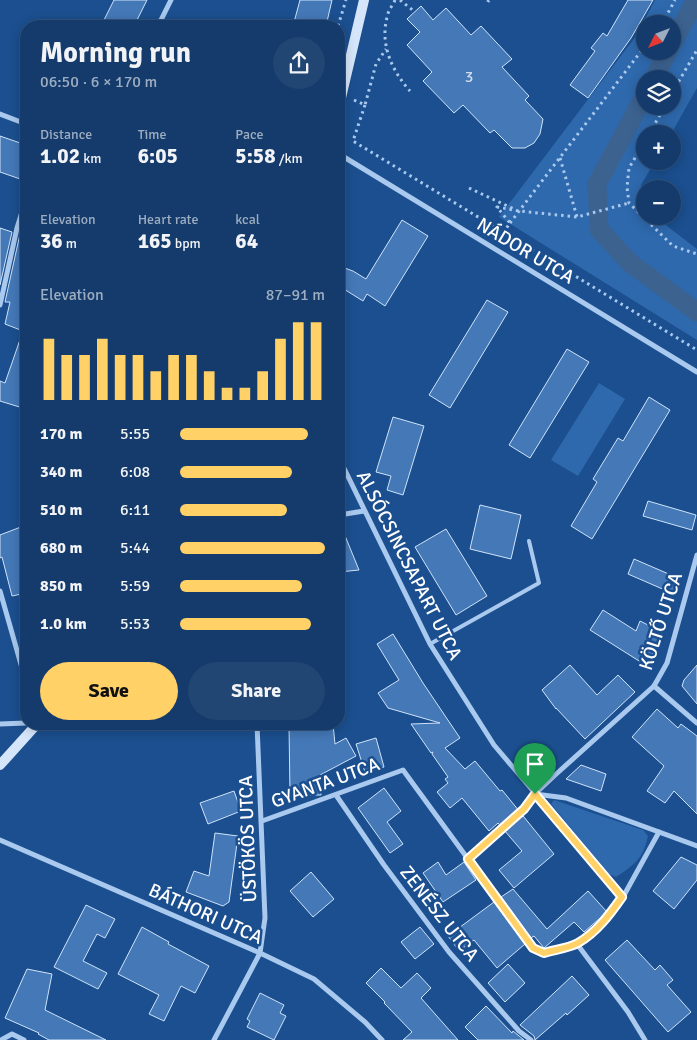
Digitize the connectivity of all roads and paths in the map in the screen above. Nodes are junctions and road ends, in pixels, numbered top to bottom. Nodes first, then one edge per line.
1 (171, 0) edge
2 (346, 0) edge
3 (364, 0) edge
4 (395, 0) edge
5 (400, 0) edge
6 (675, 0) edge
7 (414, 12) dead end
8 (667, 15) edge
9 (161, 20) edge
10 (340, 20) edge
11 (386, 49) junction
12 (697, 50) edge
13 (636, 58) edge
14 (681, 78) edge
15 (345, 82) edge
16 (410, 91) dead end
17 (345, 96) edge
18 (365, 105) junction
19 (0, 114) edge
20 (20, 122) edge
21 (636, 156) edge
22 (345, 158) edge
23 (560, 158) junction
24 (469, 188) dead end
25 (629, 203) junction
26 (519, 211) junction
27 (577, 217) junction
28 (20, 218) edge
29 (510, 223) junction
30 (503, 233) junction
31 (697, 254) edge
32 (0, 304) edge
33 (697, 350) edge
34 (697, 372) edge
35 (345, 471) edge
36 (364, 511) junction
37 (345, 514) edge
38 (529, 541) dead end
39 (697, 555) edge
40 (0, 591) edge
41 (430, 644) junction
42 (20, 661) edge
43 (654, 686) junction
44 (697, 723) edge
45 (0, 724) edge
46 (20, 724) edge
47 (32, 730) edge
48 (257, 730) edge
49 (0, 765) edge
50 (535, 794) junction
51 (336, 795) junction
52 (262, 821) junction
53 (659, 832) junction
54 (0, 840) edge
55 (697, 846) edge
56 (468, 859) junction
57 (622, 897) junction
58 (577, 944) junction
59 (260, 953) junction
60 (1, 1040) edge
61 (24, 1040) edge
62 (214, 1040) edge
63 (382, 1040) edge
64 (531, 1040) edge
65 (645, 1040) edge

1 - 9 street
2 - 10 path
3 - 15 street
4 - 11 path
5 - 7 path
6 - 8 path
11 - 16 path
11 - 18 path
12 - 14 path
13 - 23 path
17 - 18 path
18 - 30 path
19 - 20 street
21 - 25 path
22 - 34 street, NÁDOR UTCA
23 - 26 path
23 - 27 path
24 - 26 path
25 - 27 path
25 - 31 path
26 - 27 path
26 - 29 path
26 - 29 path
28 - 32 street
29 - 30 path
30 - 33 path
35 - 36 street, ALSÓCSINCSAPART UTCA
36 - 37 street
36 - 41 street, ALSÓCSINCSAPART UTCA
38 - 41 lane
39 - 43 street, KÖLTŐ UTCA
40 - 42 street
41 - 50 street, ALSÓCSINCSAPART UTCA
43 - 44 street
43 - 50 street, KÖLTŐ UTCA
45 - 46 street
47 - 49 street
48 - 52 street, ÜSTÖKÖS UTCA
50 - 53 street
50 - 56 path
50 - 57 street, ALSÓCSINCSAPART UTCA
51 - 52 street, GYANTA UTCA
51 - 56 street, GYANTA UTCA
51 - 64 street, ZENÉSZ UTCA
52 - 59 street, ÜSTÖKÖS UTCA
53 - 55 street
53 - 57 street
54 - 59 street, BÁTHORI UTCA
56 - 58 street, GYANTA UTCA
57 - 58 street
58 - 65 street
59 - 62 street
59 - 63 street, BÁTHORI UTCA
60 - 61 street

